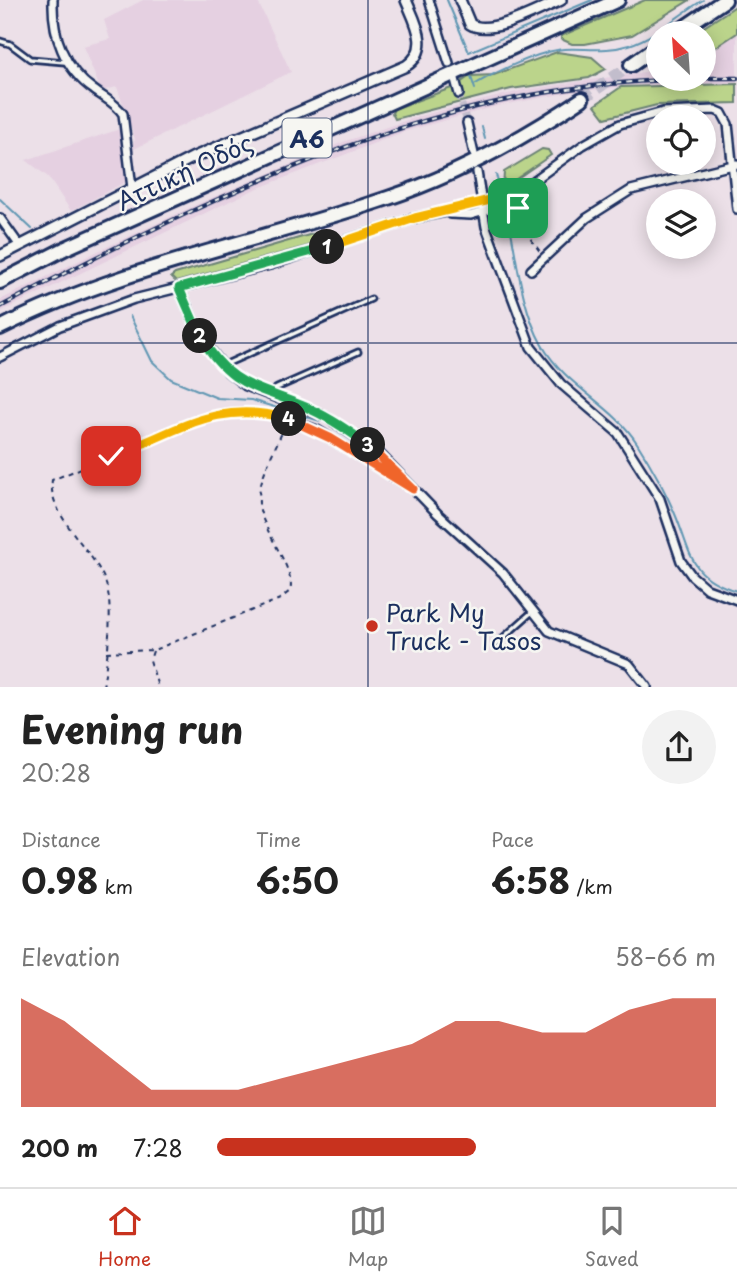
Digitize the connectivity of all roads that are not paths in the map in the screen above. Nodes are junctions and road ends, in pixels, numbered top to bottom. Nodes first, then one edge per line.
1 (53, 0) edge
2 (406, 0) edge
3 (429, 0) edge
4 (460, 0) edge
5 (561, 0) edge
6 (618, 0) edge
7 (725, 0) edge
8 (694, 21) edge
9 (0, 41) edge
10 (646, 54) edge
11 (66, 62) junction
12 (449, 63) dead end
13 (631, 65) tunnel mouth
14 (455, 79) dead end
15 (459, 94) tunnel mouth
16 (582, 99) tunnel mouth
17 (467, 123) tunnel mouth
18 (474, 154) dead end
19 (734, 164) edge
20 (477, 172) dead end
21 (132, 188) junction
22 (511, 195) junction
23 (482, 204) junction
24 (737, 209) edge
25 (446, 213) junction
26 (483, 213) junction
27 (0, 218) edge
28 (20, 246) junction
29 (0, 256) edge
30 (531, 270) dead end
31 (0, 282) edge
32 (179, 288) junction
33 (371, 299) dead end
34 (0, 328) edge
35 (358, 352) dead end
36 (0, 357) edge
37 (222, 366) junction
38 (270, 395) junction
39 (278, 416) road end
40 (413, 489) junction
41 (737, 600) edge
42 (532, 612) junction
43 (496, 644) dead end
44 (647, 687) edge

1 - 11 street
2 - 21 street
3 - 12 street
4 - 5 street
6 - 31 highway, Αττική Οδός / Α6
7 - 8 highway
9 - 11 lane
10 - 13 highway
11 - 21 street
14 - 15 street
16 - 34 highway
17 - 18 street
19 - 22 street
19 - 24 street
19 - 30 street
20 - 23 street
21 - 28 street
22 - 23 street
22 - 26 street
23 - 25 street
23 - 26 street
25 - 26 street
25 - 32 street
26 - 41 street
27 - 28 street
28 - 29 street
32 - 36 street
32 - 37 street
33 - 37 lane
35 - 38 lane
37 - 38 street
38 - 40 street
39 - 40 street
40 - 42 street
42 - 43 lane
42 - 44 street

